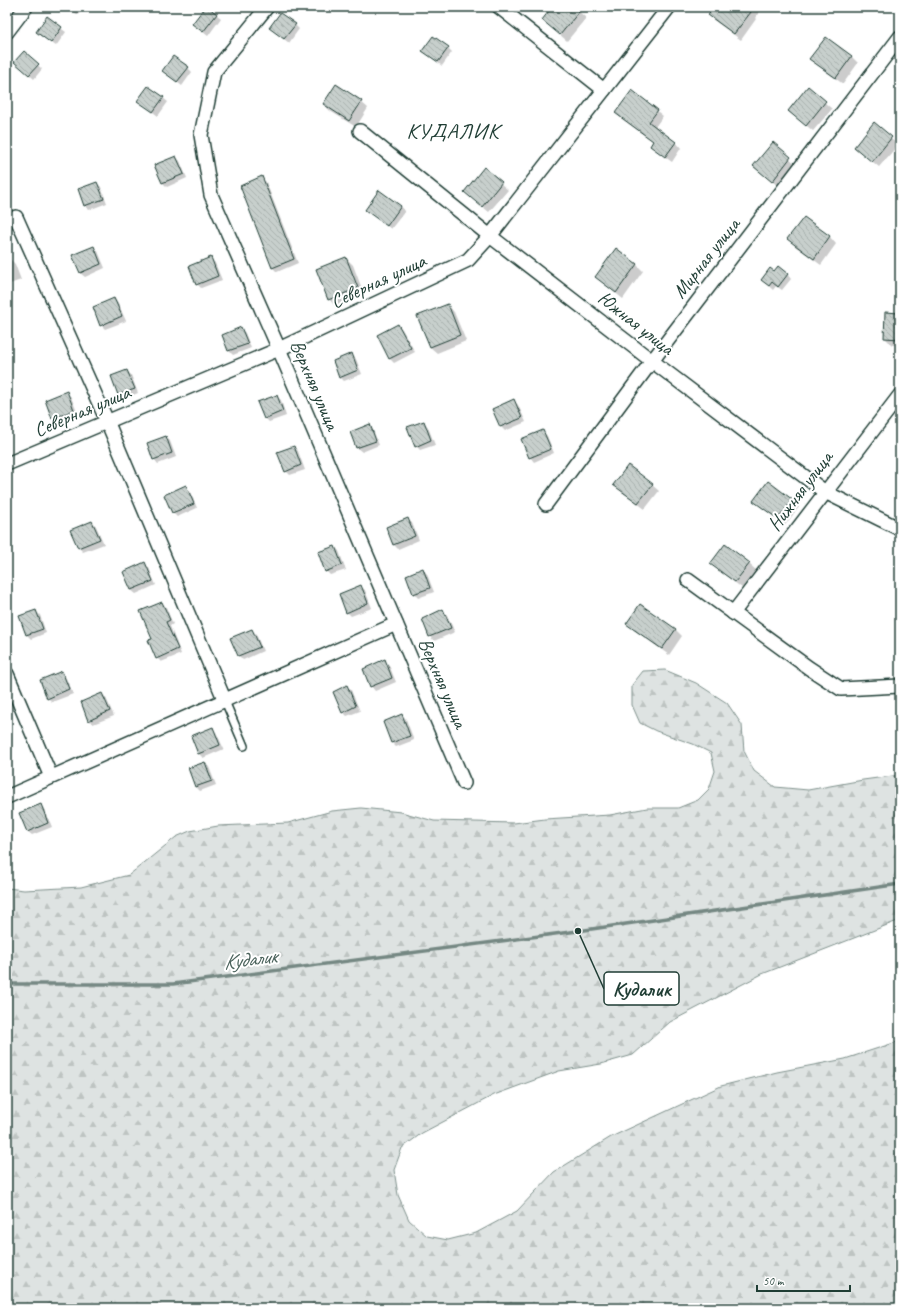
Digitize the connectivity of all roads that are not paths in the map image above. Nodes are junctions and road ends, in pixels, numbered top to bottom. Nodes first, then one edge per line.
1 (26, 7) edge
2 (267, 7) edge
3 (499, 7) edge
4 (668, 7) edge
5 (7, 32) edge
6 (900, 37) edge
7 (604, 90) junction
8 (360, 131) dead end
9 (16, 217) dead end
10 (490, 236) junction
11 (279, 349) junction
12 (652, 361) junction
13 (900, 395) edge
14 (107, 421) junction
15 (7, 464) edge
16 (825, 492) junction
17 (546, 504) dead end
18 (900, 529) edge
19 (688, 580) dead end
20 (733, 613) junction
21 (396, 624) junction
22 (7, 674) edge
23 (900, 686) edge
24 (225, 701) junction
25 (244, 746) dead end
26 (51, 777) junction
27 (464, 783) dead end
28 (7, 797) edge

1 - 5 street
2 - 11 street, Верхняя улица
3 - 7 street
4 - 7 street, Северная улица
6 - 12 street, Мирная улица
7 - 10 street, Северная улица
8 - 10 street, Южная улица
9 - 14 street
10 - 11 street, Северная улица
10 - 12 street, Южная улица
11 - 14 street, Северная улица
11 - 21 street, Верхняя улица
12 - 16 street, Южная улица
12 - 17 street, Мирная улица
13 - 16 street, Нижняя улица
14 - 15 street, Северная улица
14 - 24 street
16 - 18 street, Южная улица
16 - 20 street, Нижняя улица
19 - 20 street
20 - 23 street
21 - 24 street
21 - 27 street, Верхняя улица
22 - 26 street
24 - 25 lane
24 - 26 street
26 - 28 street

